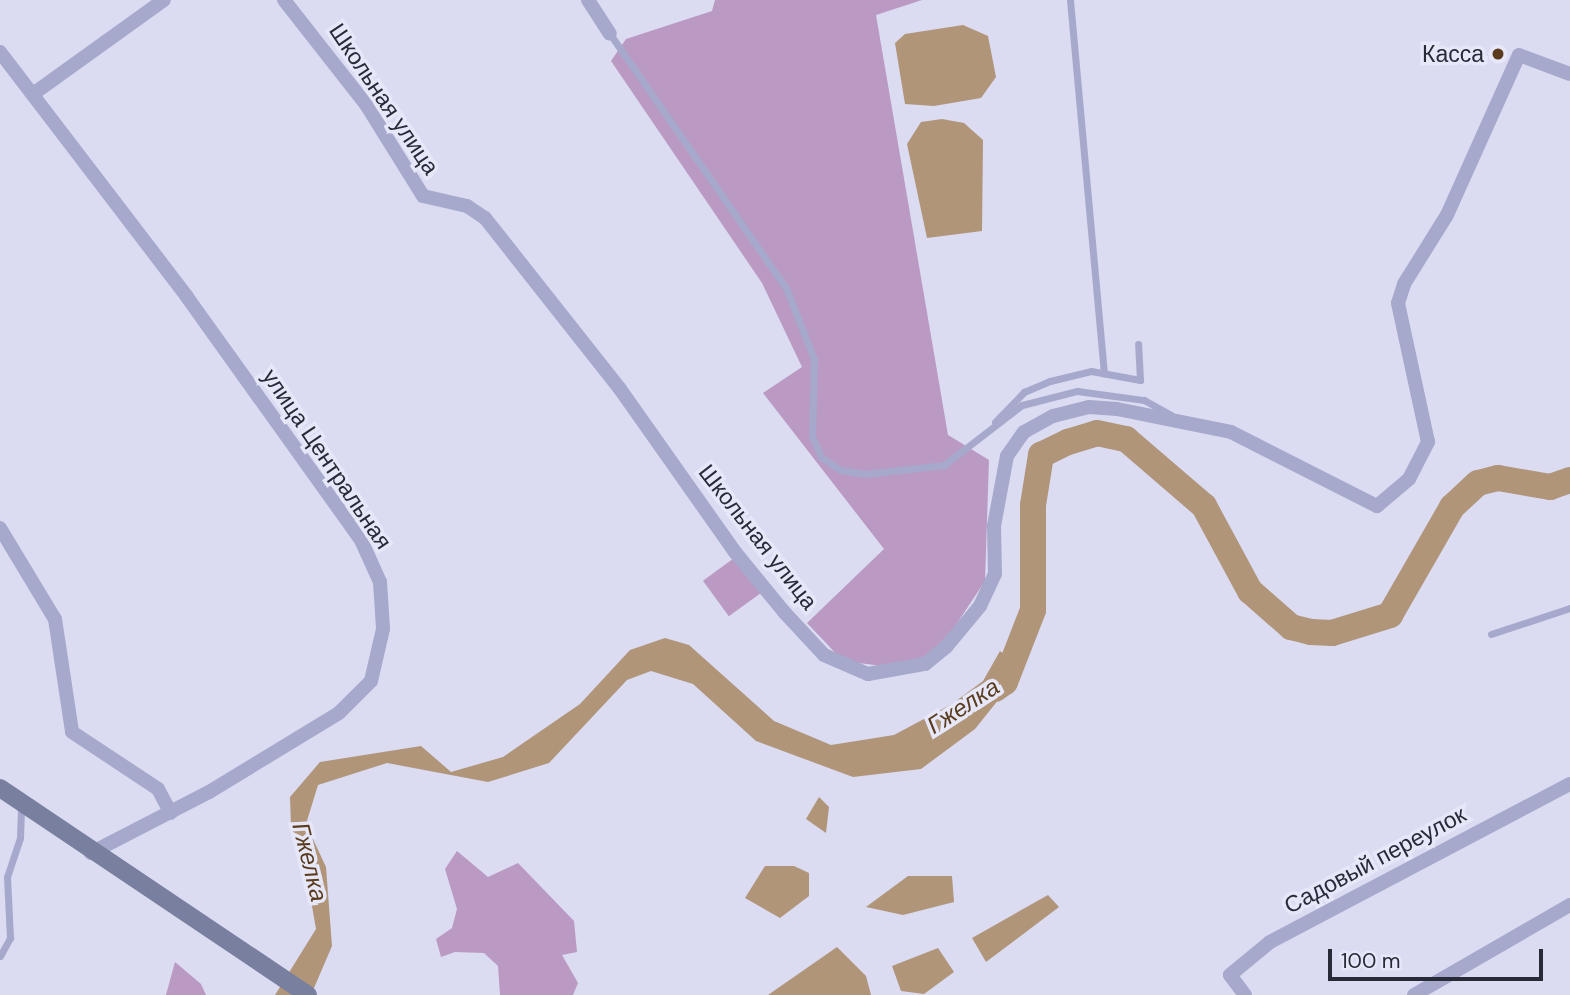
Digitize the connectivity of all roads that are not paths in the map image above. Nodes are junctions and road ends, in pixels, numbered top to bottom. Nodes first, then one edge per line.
1 (164, 0) edge
2 (284, 0) edge
3 (588, 0) edge
4 (1070, 0) edge
5 (610, 34) joint
6 (0, 52) edge
7 (1570, 74) edge
8 (33, 94) junction
9 (1138, 344) dead end
10 (1104, 373) junction
11 (1191, 426) junction
12 (978, 440) junction
13 (0, 528) edge
14 (1570, 608) edge
15 (1491, 634) dead end
16 (1570, 784) edge
17 (0, 788) edge
18 (21, 803) junction
19 (171, 813) junction
20 (91, 853) junction
21 (1570, 905) edge
22 (0, 956) edge
23 (308, 995) edge
24 (1245, 995) edge
25 (1414, 995) edge

1 - 8 street
2 - 11 street, Школьная улица
3 - 5 street
4 - 10 lane
5 - 12 lane
6 - 8 street, улица Центральная
7 - 11 street, Школьная улица
8 - 19 street, улица Центральная
9 - 10 lane
10 - 12 lane
11 - 12 lane
13 - 19 street
14 - 15 lane
16 - 24 street, Садовый переулок
17 - 18 main road
18 - 20 main road
18 - 22 lane
19 - 20 street, улица Центральная
20 - 23 main road
21 - 25 street

